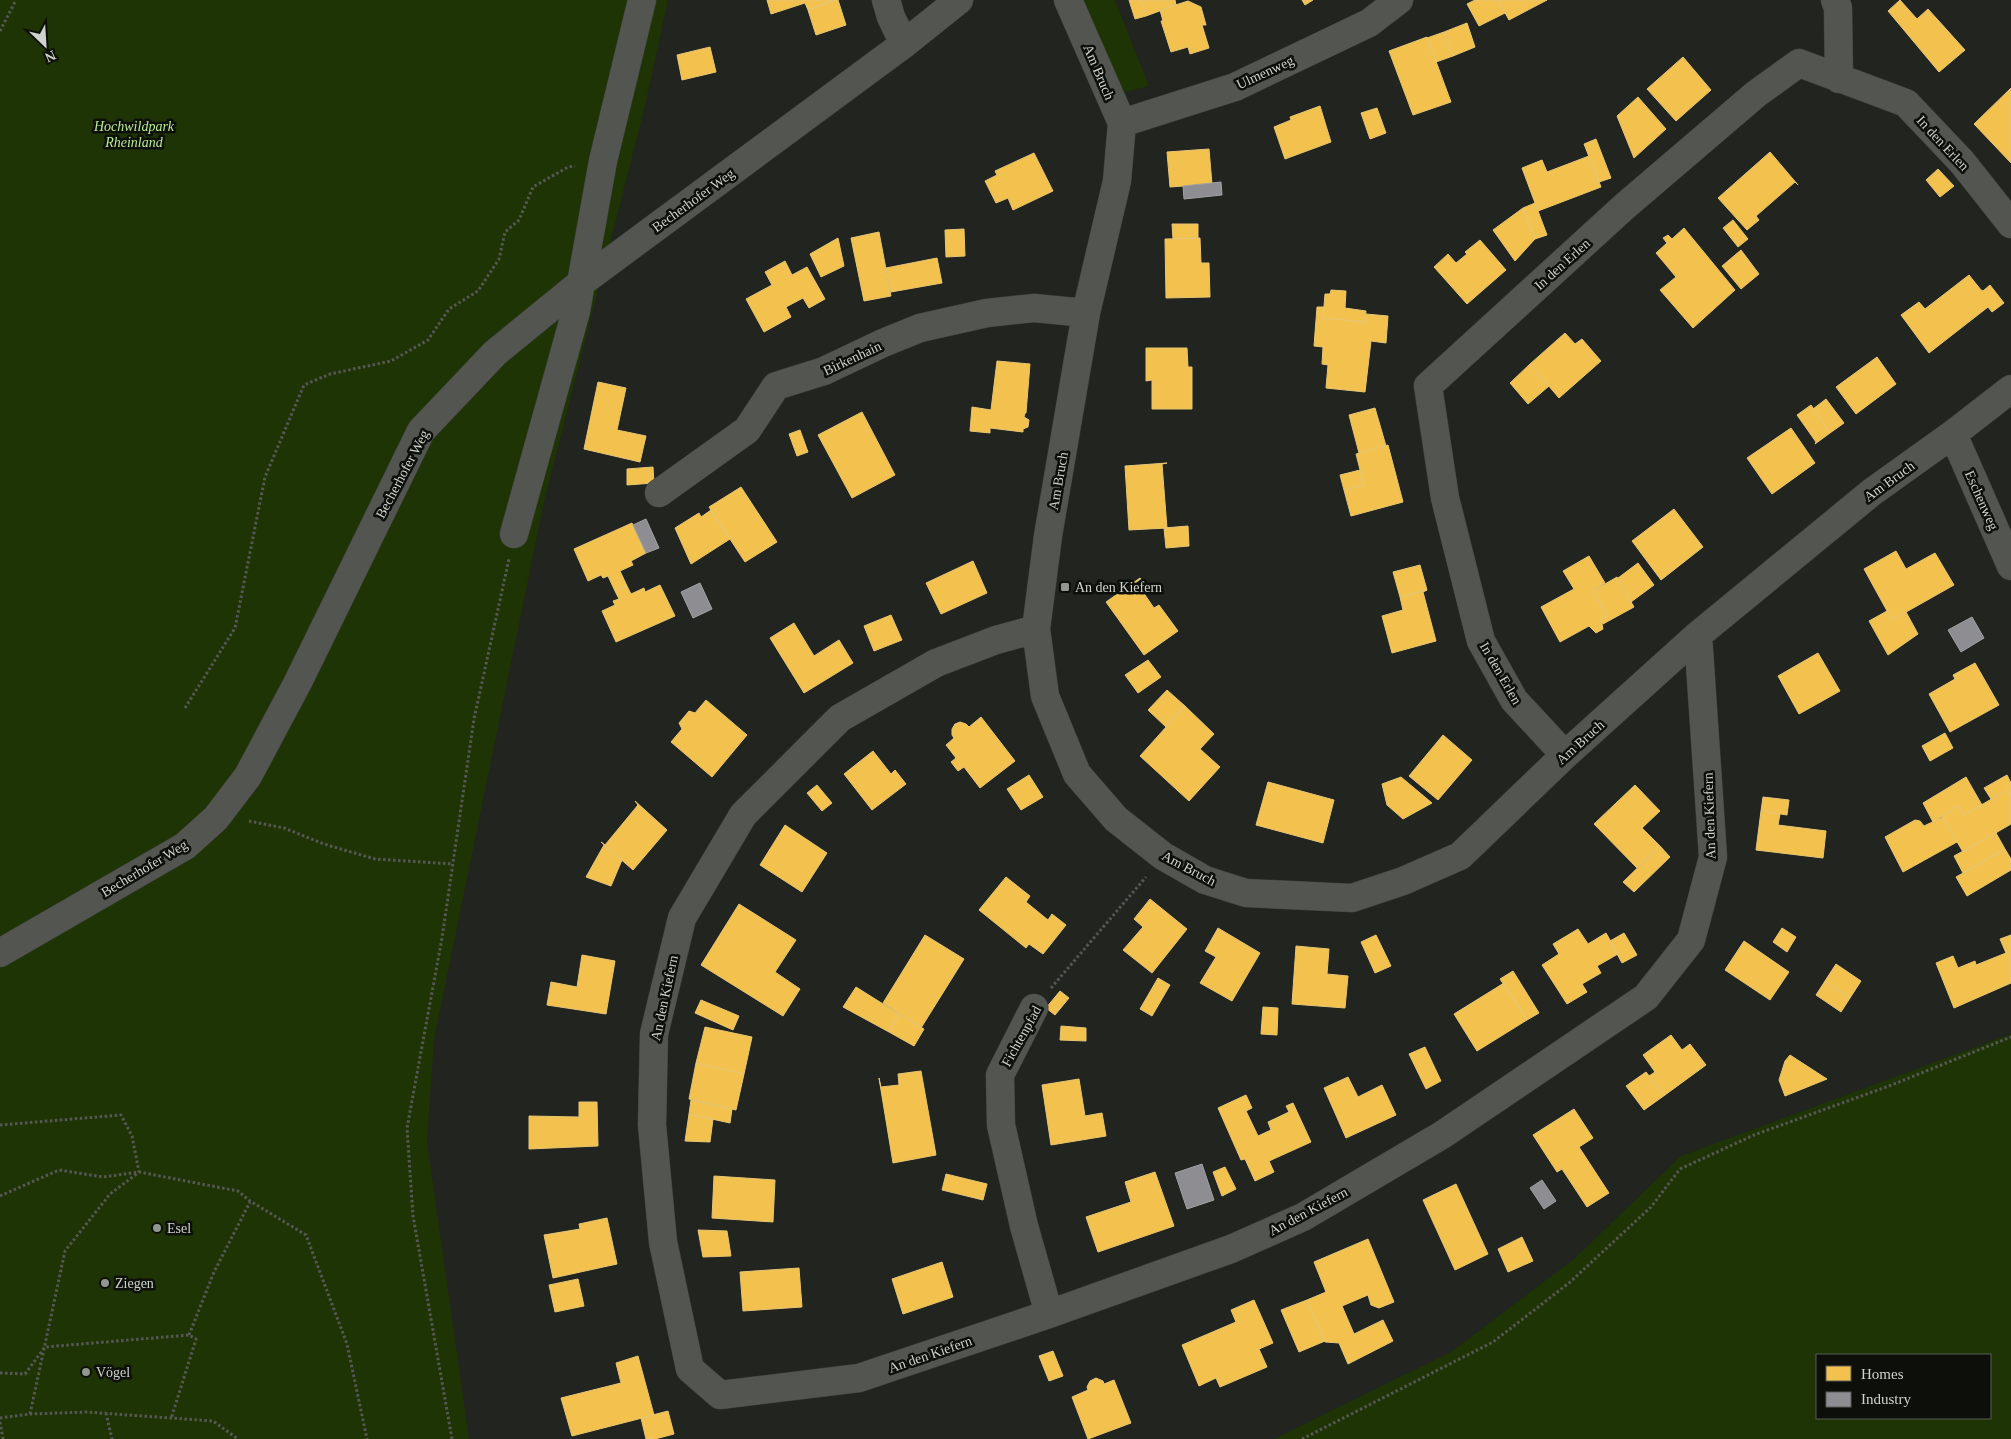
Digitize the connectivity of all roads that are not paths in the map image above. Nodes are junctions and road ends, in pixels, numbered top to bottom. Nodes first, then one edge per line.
1 (642, 0) edge
2 (886, 0) edge
3 (959, 0) edge
4 (1068, 0) edge
5 (1399, 0) edge
6 (1835, 0) edge
7 (904, 44) junction
8 (1839, 79) junction
9 (1122, 123) junction
10 (2011, 224) edge
11 (582, 282) junction
12 (1086, 313) junction
13 (2011, 389) edge
14 (1953, 434) junction
15 (659, 494) dead end
16 (514, 534) road end
17 (2011, 566) edge
18 (1036, 629) junction
19 (1698, 635) junction
20 (1565, 755) junction
21 (0, 953) edge
22 (1034, 1008) road end
23 (1049, 1314) junction

1 - 11 street
2 - 7 street
3 - 7 street, Becherhofer Weg
4 - 9 street, Am Bruch
5 - 9 street, Ulmenweg
6 - 8 street
7 - 11 street, Becherhofer Weg
8 - 10 street, In den Erlen
8 - 20 street, In den Erlen
9 - 12 street, Am Bruch
11 - 16 street
11 - 21 street, Becherhofer Weg
12 - 15 street, Birkenhain
12 - 18 street, Am Bruch
13 - 14 street, Am Bruch
14 - 17 street, Eschenweg
14 - 19 street, Am Bruch
18 - 20 street, Am Bruch
18 - 23 street, An den Kiefern
19 - 20 street, Am Bruch
19 - 23 street, An den Kiefern
22 - 23 street, Fichtenpfad

